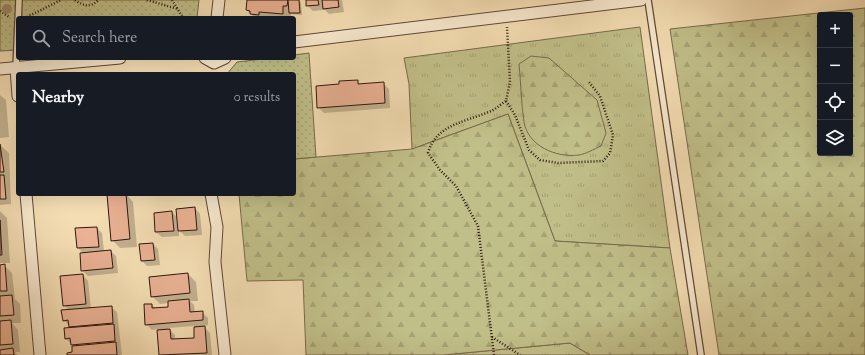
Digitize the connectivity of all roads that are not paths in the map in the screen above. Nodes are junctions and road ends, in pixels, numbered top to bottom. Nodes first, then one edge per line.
1 (19, 0) edge
2 (219, 0) edge
3 (642, 0) edge
4 (648, 0) edge
5 (18, 16) edge
6 (217, 16) edge
7 (296, 42) edge
8 (16, 60) edge
9 (99, 60) edge
10 (222, 60) edge
11 (211, 65) edge
12 (16, 68) junction
13 (0, 69) edge
14 (16, 72) edge
15 (26, 196) edge
16 (211, 196) edge
17 (40, 355) edge
18 (225, 355) edge
19 (701, 355) edge

1 - 5 lane
2 - 6 street
3 - 7 street
4 - 19 lane
8 - 12 lane
9 - 12 street
10 - 11 street
12 - 13 street
12 - 14 street
15 - 17 street
16 - 18 street

